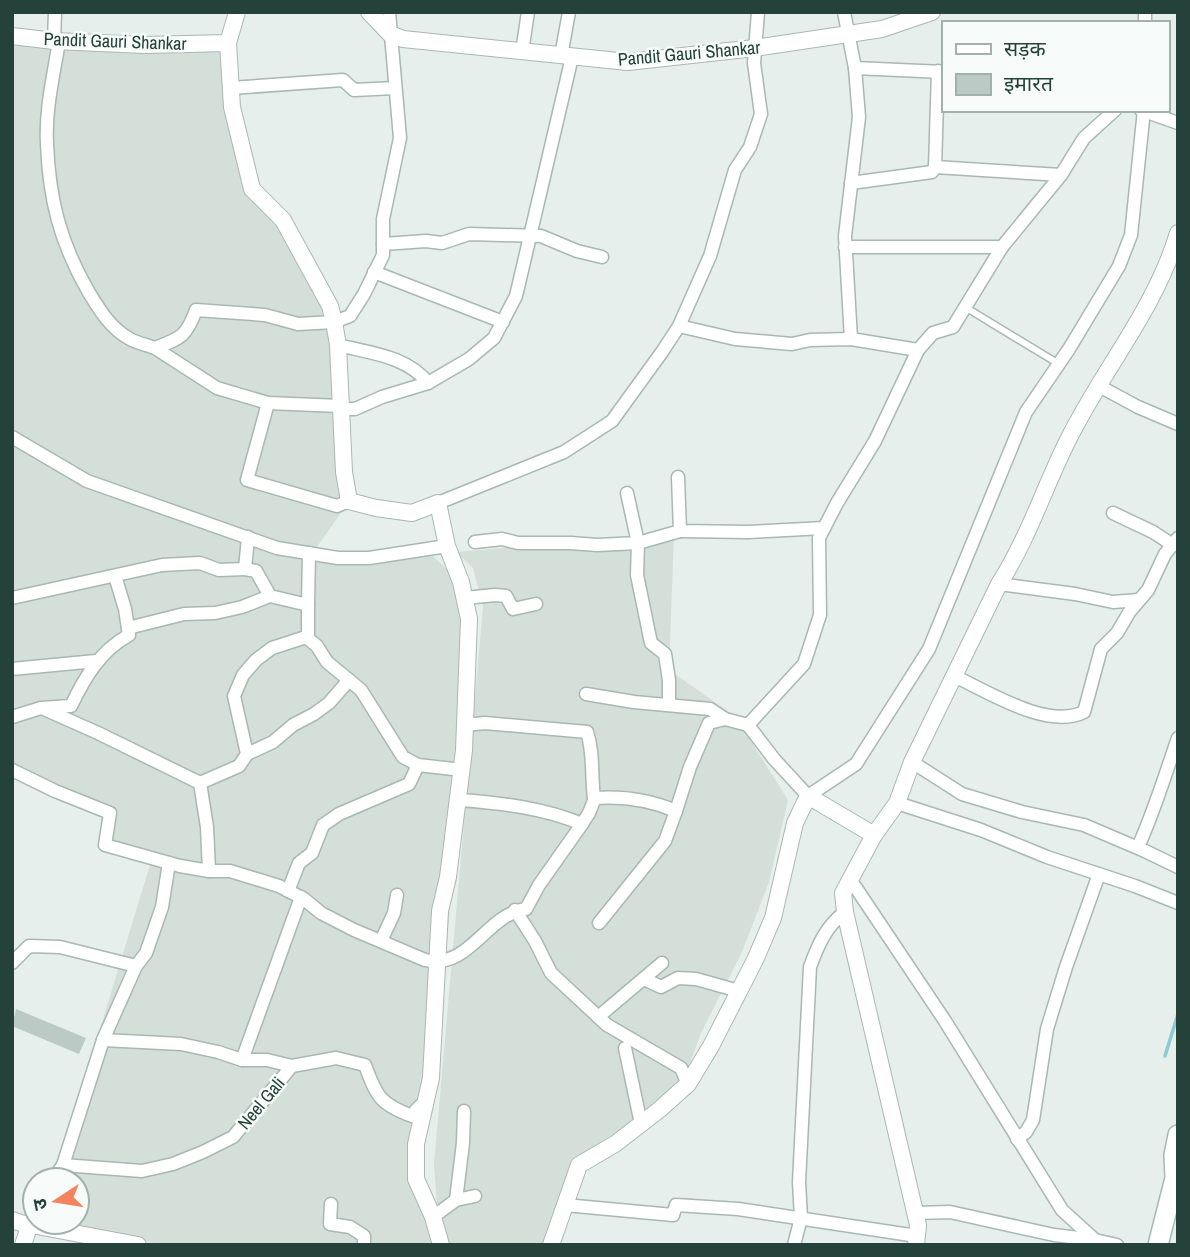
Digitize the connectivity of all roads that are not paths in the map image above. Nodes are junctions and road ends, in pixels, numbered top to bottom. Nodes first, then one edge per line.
1 (55, 12) edge
2 (237, 12) edge
3 (369, 12) edge
4 (388, 12) edge
5 (528, 12) edge
6 (569, 12) edge
7 (758, 12) edge
8 (844, 12) edge
9 (932, 12) edge
10 (390, 34) junction
11 (849, 34) junction
12 (12, 36) edge
13 (57, 41) junction
14 (228, 43) junction
15 (755, 48) junction
16 (522, 52) junction
17 (566, 56) junction
18 (855, 68) junction
19 (941, 71) edge
20 (231, 88) junction
21 (395, 88) junction
22 (1113, 112) edge
23 (1143, 112) edge
24 (1146, 112) edge
25 (1178, 123) edge
26 (935, 167) junction
27 (1061, 175) junction
28 (851, 183) junction
29 (1178, 233) edge
30 (531, 235) junction
31 (383, 244) junction
32 (845, 247) junction
33 (1002, 247) junction
34 (602, 257) dead end
35 (374, 272) junction
36 (965, 307) junction
37 (334, 322) junction
38 (503, 322) junction
39 (679, 326) junction
40 (851, 339) junction
41 (338, 345) junction
42 (155, 348) junction
43 (918, 350) junction
44 (1059, 363) junction
45 (428, 383) junction
46 (1100, 386) junction
47 (268, 403) junction
48 (341, 409) junction
49 (1178, 424) edge
50 (12, 437) edge
51 (678, 477) dead end
52 (627, 493) dead end
53 (349, 501) junction
54 (438, 503) junction
55 (1113, 513) dead end
56 (824, 528) junction
57 (680, 531) junction
58 (248, 537) junction
59 (1175, 541) edge
60 (475, 542) dead end
61 (638, 543) junction
62 (447, 546) junction
63 (309, 554) junction
64 (245, 569) junction
65 (115, 576) junction
66 (999, 584) junction
67 (271, 596) junction
68 (12, 598) edge
69 (465, 598) junction
70 (1139, 600) junction
71 (536, 604) dead end
72 (308, 605) junction
73 (128, 628) junction
74 (308, 638) junction
75 (96, 661) junction
76 (12, 669) edge
77 (954, 676) junction
78 (349, 680) junction
79 (586, 694) dead end
80 (669, 704) junction
81 (41, 708) junction
82 (12, 718) edge
83 (724, 719) junction
84 (465, 725) junction
85 (748, 725) junction
86 (1178, 738) edge
87 (247, 754) junction
88 (912, 762) junction
89 (418, 765) junction
90 (12, 770) edge
91 (462, 770) junction
92 (200, 783) junction
93 (808, 796) junction
94 (594, 798) junction
95 (897, 803) junction
96 (456, 809) junction
97 (676, 811) junction
98 (582, 824) junction
99 (874, 835) junction
100 (1138, 847) junction
101 (169, 863) junction
102 (1178, 867) edge
103 (209, 871) junction
104 (1099, 874) junction
105 (850, 879) junction
106 (288, 891) junction
107 (397, 895) dead end
108 (301, 897) junction
109 (1178, 903) edge
110 (515, 910) junction
111 (845, 912) junction
112 (598, 923) dead end
113 (381, 941) junction
114 (12, 963) edge
115 (436, 963) junction
116 (662, 963) dead end
117 (136, 966) junction
118 (644, 979) junction
119 (740, 991) junction
120 (598, 1017) junction
121 (103, 1040) junction
122 (625, 1048) dead end
123 (242, 1060) junction
124 (292, 1066) junction
125 (688, 1084) junction
126 (425, 1102) junction
127 (464, 1111) dead end
128 (641, 1124) junction
129 (1178, 1135) edge
130 (1017, 1139) junction
131 (63, 1165) joint
132 (1176, 1178) edge
133 (475, 1196) dead end
134 (456, 1200) junction
135 (331, 1204) dead end
136 (565, 1205) junction
137 (915, 1213) junction
138 (433, 1217) junction
139 (802, 1218) junction
140 (91, 1233) edge
141 (1043, 1238) edge
142 (916, 1240) edge
143 (1095, 1240) junction
144 (1161, 1243) edge
145 (138, 1245) edge
146 (364, 1245) edge
147 (441, 1245) edge
148 (551, 1245) edge
149 (794, 1245) edge
150 (1116, 1245) edge

1 - 13 street
2 - 14 street
3 - 10 street
4 - 10 street
5 - 16 street
6 - 17 street
7 - 15 street
8 - 11 street
9 - 11 street, Pandit Gauri Shankar
10 - 16 street, Pandit Gauri Shankar
10 - 21 street
11 - 15 street, Pandit Gauri Shankar
11 - 18 street
12 - 13 street, Pandit Gauri Shankar
13 - 14 street, Pandit Gauri Shankar
13 - 42 street
14 - 20 street
15 - 17 street, Pandit Gauri Shankar
15 - 39 street
16 - 17 street, Pandit Gauri Shankar
17 - 30 street
18 - 19 street
18 - 28 street
19 - 26 street
20 - 21 street
20 - 37 street
21 - 31 street
22 - 27 street
23 - 44 street
24 - 25 street
26 - 27 street
26 - 28 street
27 - 33 street
28 - 32 street
29 - 46 street
30 - 31 street
30 - 34 street
30 - 38 street
31 - 35 street
32 - 33 street
32 - 40 street
33 - 36 street
35 - 37 street
35 - 38 street
36 - 43 street
36 - 44 lane
37 - 41 street
37 - 42 street
38 - 45 street
39 - 40 street
39 - 54 street
40 - 43 street
41 - 45 street
41 - 48 street
42 - 47 street
43 - 56 street
44 - 93 street
45 - 48 street
46 - 49 street
46 - 66 street
47 - 48 street
47 - 53 street
48 - 53 street
50 - 58 street
51 - 57 street
52 - 61 street
53 - 54 street
54 - 62 street
55 - 59 street
56 - 57 street
56 - 85 street
57 - 61 street
58 - 63 street
58 - 64 street
59 - 70 street
60 - 61 street
61 - 80 street
62 - 63 street
62 - 69 street
63 - 72 street
64 - 65 street
64 - 67 street
65 - 68 street
65 - 73 street
66 - 70 street
66 - 77 street
67 - 72 street
67 - 73 street
69 - 71 street
69 - 84 street
70 - 77 street
72 - 74 street
73 - 75 street
74 - 78 street
74 - 87 street
75 - 76 street
75 - 81 street
77 - 88 street
78 - 87 street
78 - 89 street
79 - 80 street
80 - 83 street
81 - 82 street
81 - 92 street
83 - 85 street
83 - 97 street
84 - 91 street
84 - 94 street
85 - 93 street
86 - 100 street
87 - 92 street
88 - 95 street
88 - 100 street
89 - 91 street
89 - 106 street
90 - 101 street
91 - 96 street
92 - 103 street
93 - 99 street
93 - 119 street
94 - 97 street
94 - 98 street
95 - 99 street
95 - 104 street
96 - 98 street
96 - 115 street
97 - 112 street
98 - 110 street
99 - 105 street
100 - 102 street
101 - 103 street
101 - 117 street
103 - 106 street
104 - 109 street
104 - 130 street
105 - 111 street
105 - 130 street
106 - 108 street
107 - 113 street
108 - 113 street
108 - 123 street
110 - 115 street
110 - 120 street
111 - 137 street
111 - 139 street
113 - 115 street
114 - 117 street
115 - 126 street
116 - 118 street
117 - 121 street
118 - 119 street
118 - 120 street
119 - 125 street
120 - 125 street
121 - 123 street
121 - 131 street
122 - 128 street
123 - 124 street
124 - 126 street, Neel Gali
124 - 131 street, Neel Gali
125 - 128 street
126 - 138 street
127 - 134 street
128 - 136 street
129 - 132 main road
130 - 143 street
132 - 144 main road
133 - 134 street
134 - 138 street
135 - 146 street
136 - 139 street
136 - 148 street
137 - 141 street
137 - 142 street
138 - 147 street
139 - 142 street
139 - 149 street
140 - 145 street
141 - 143 street
143 - 150 street

